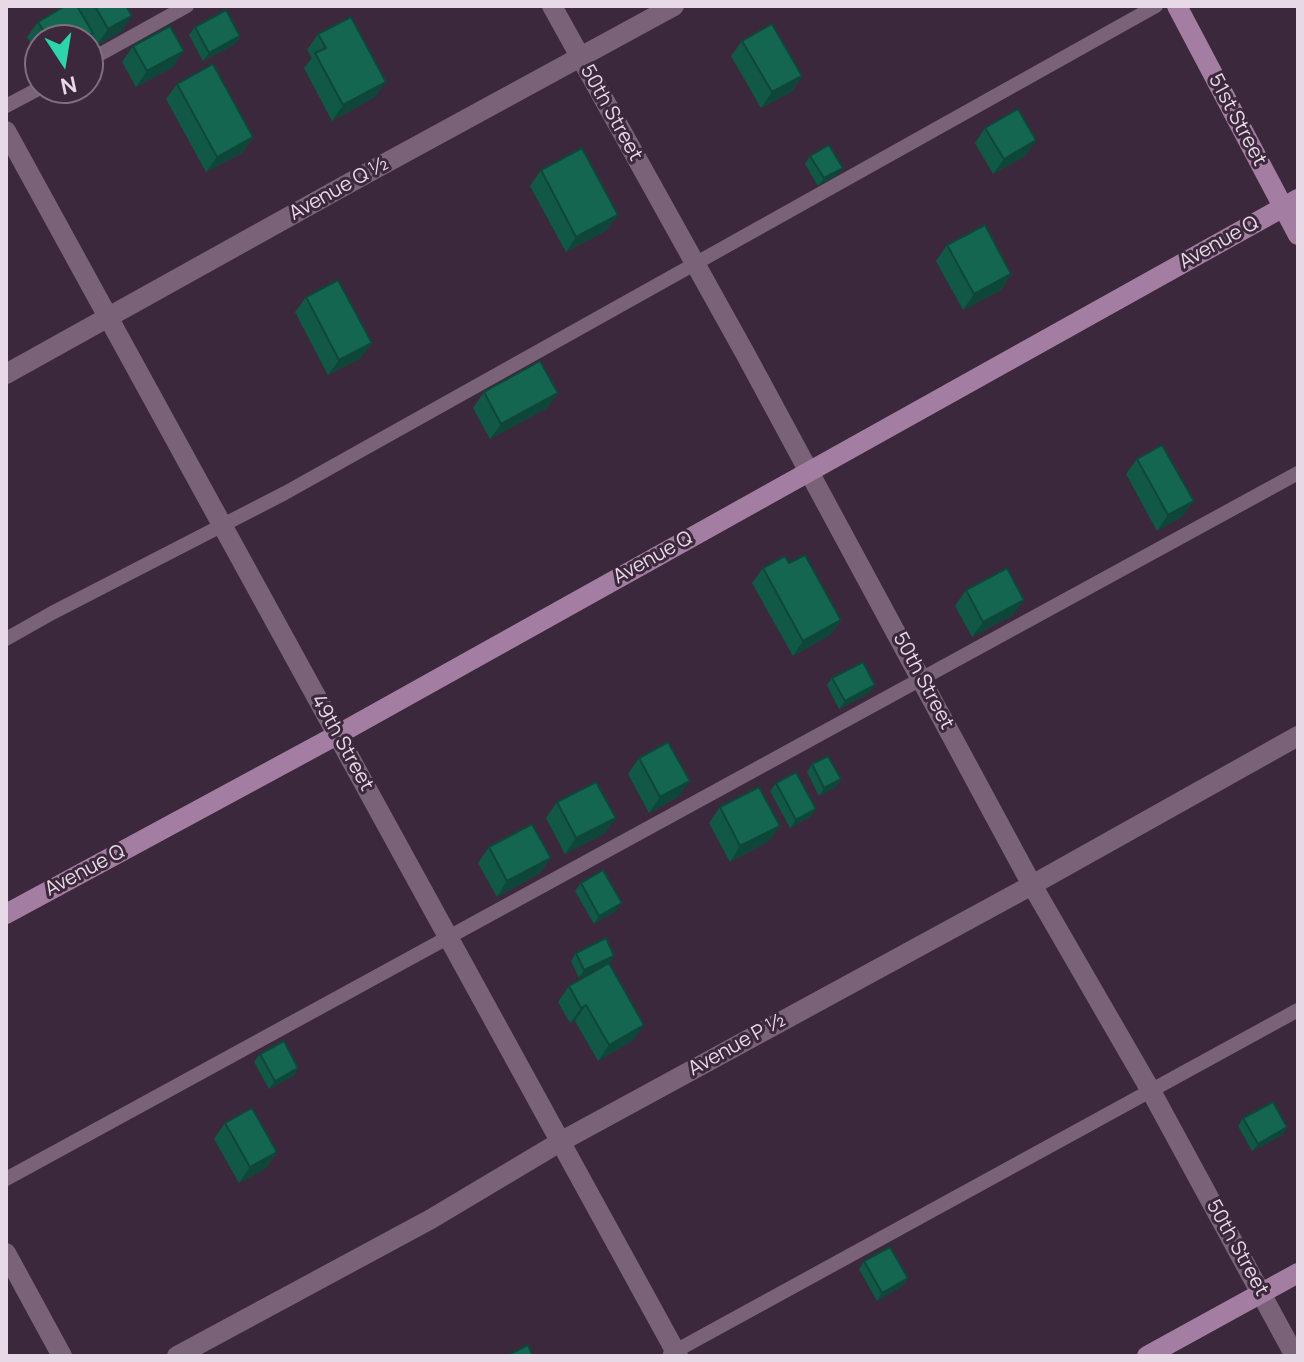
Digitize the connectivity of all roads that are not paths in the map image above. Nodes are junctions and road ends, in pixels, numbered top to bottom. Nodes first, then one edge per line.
1 (187, 6) edge
2 (552, 6) edge
3 (674, 6) edge
4 (1156, 6) edge
5 (1177, 6) edge
6 (104, 52) edge
7 (580, 57) junction
8 (24, 96) edge
9 (6, 106) edge
10 (6, 131) edge
11 (1291, 203) edge
12 (1298, 235) edge
13 (695, 263) junction
14 (108, 318) junction
15 (6, 374) edge
16 (809, 471) junction
17 (1298, 473) edge
18 (223, 525) junction
19 (6, 639) edge
20 (921, 679) junction
21 (337, 735) junction
22 (1298, 736) edge
23 (1032, 885) junction
24 (6, 914) edge
25 (449, 937) junction
26 (1298, 1010) edge
27 (1151, 1091) junction
28 (560, 1142) junction
29 (6, 1179) edge
30 (6, 1253) edge
31 (1298, 1273) edge
32 (1261, 1293) junction
33 (673, 1354) edge
34 (62, 1356) edge
35 (177, 1356) edge
36 (1147, 1356) edge
37 (1295, 1356) edge

1 - 6 lane
2 - 7 street, 50th Street
3 - 7 street, Avenue Q ½
4 - 13 lane
5 - 11 street, 51st Street
7 - 13 street, 50th Street
7 - 14 street, Avenue Q ½
8 - 9 lane
10 - 14 street, 49th Street
11 - 12 street, 51st Street
11 - 16 street, Avenue Q
13 - 16 street, 50th Street
13 - 18 lane
14 - 15 street, Avenue Q ½
14 - 18 street, 49th Street
16 - 20 street, 50th Street
16 - 21 street, Avenue Q
17 - 20 lane
18 - 19 lane
18 - 21 street, 49th Street
20 - 23 street, 50th Street
20 - 25 lane
21 - 24 street, Avenue Q
21 - 25 street, 49th Street
22 - 23 street, Avenue P ½
23 - 27 street, 50th Street
23 - 28 street, Avenue P ½
25 - 28 street, 49th Street
25 - 29 lane
26 - 27 lane
27 - 32 street, 50th Street
27 - 33 lane
28 - 33 street, 49th Street
28 - 35 street, Avenue P ½
30 - 34 street
31 - 32 street
32 - 36 street
32 - 37 street, 50th Street

